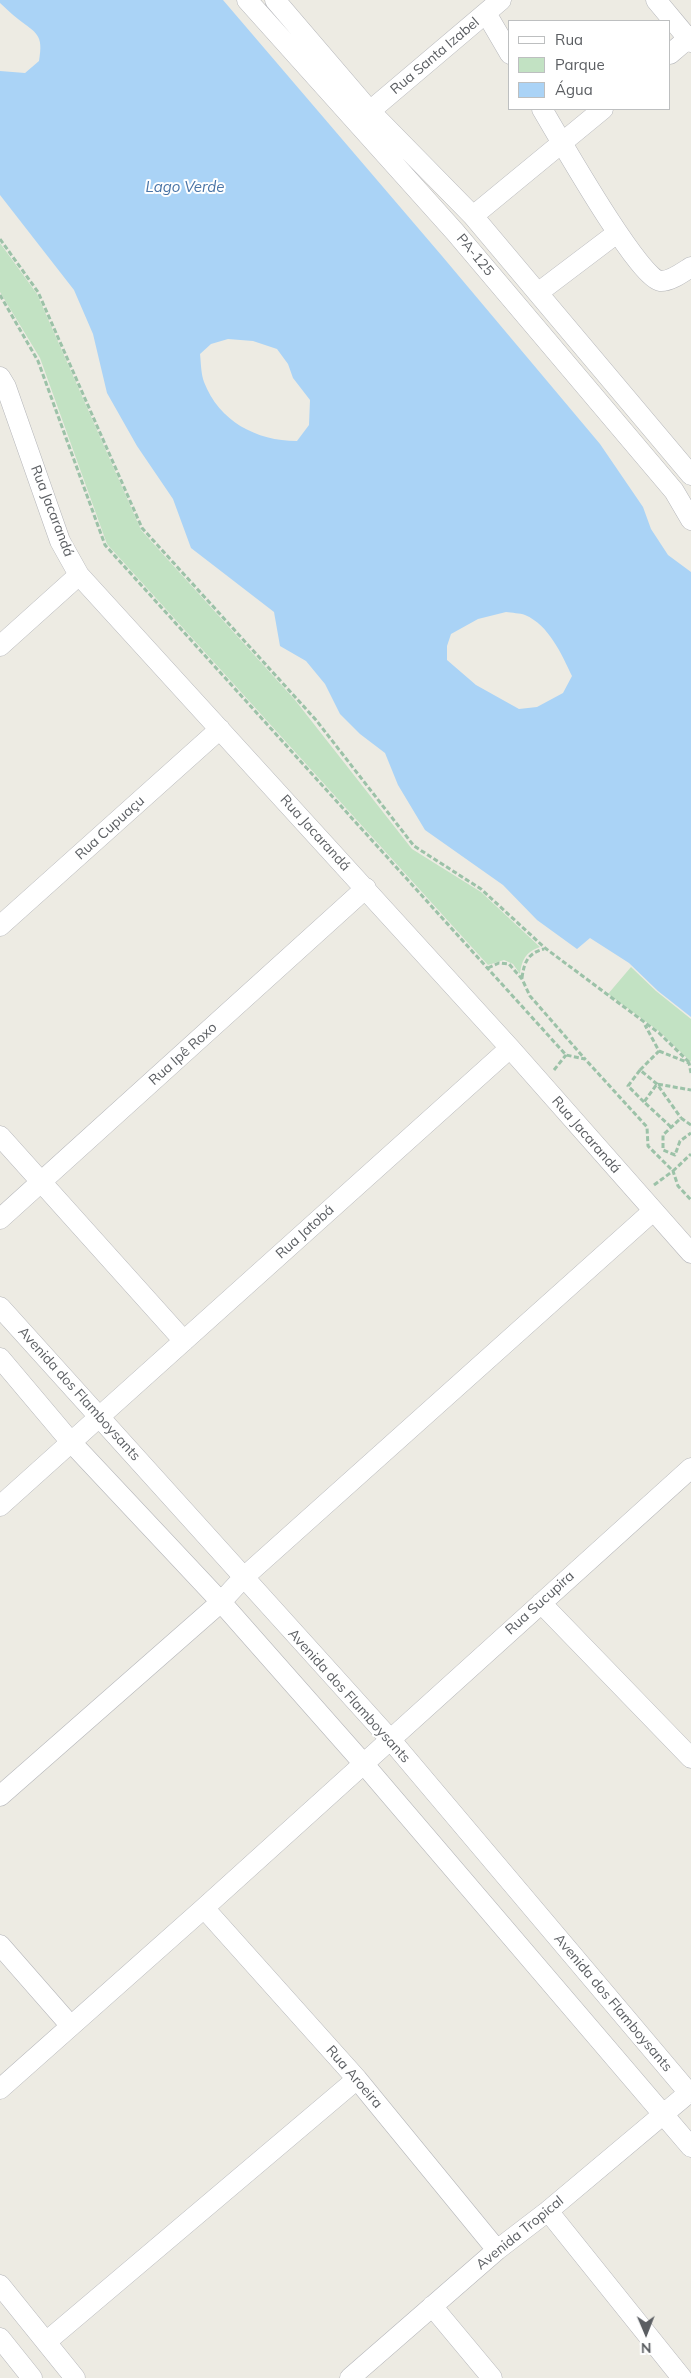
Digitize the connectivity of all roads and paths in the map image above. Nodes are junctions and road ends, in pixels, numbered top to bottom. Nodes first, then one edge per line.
1 (247, 0) edge
2 (275, 0) edge
3 (501, 0) edge
4 (656, 0) edge
5 (486, 13) junction
6 (690, 39) edge
7 (508, 51) edge
8 (671, 53) edge
9 (543, 110) edge
10 (602, 110) edge
11 (370, 111) junction
12 (562, 142) junction
13 (473, 216) junction
14 (617, 233) junction
15 (0, 239) edge
16 (691, 267) edge
17 (542, 289) dead end
18 (0, 295) edge
19 (0, 377) edge
20 (691, 475) edge
21 (688, 507) edge
22 (78, 575) junction
23 (0, 646) edge
24 (220, 729) junction
25 (366, 888) junction
26 (0, 926) edge
27 (545, 948) junction
28 (488, 968) junction
29 (522, 978) junction
30 (644, 1022) junction
31 (510, 1048) junction
32 (659, 1051) junction
33 (585, 1059) junction
34 (690, 1064) edge
35 (640, 1070) junction
36 (691, 1073) edge
37 (657, 1084) junction
38 (691, 1090) edge
39 (644, 1102) junction
40 (681, 1118) junction
41 (691, 1125) edge
42 (671, 1127) junction
43 (691, 1133) edge
44 (0, 1136) edge
45 (691, 1154) edge
46 (673, 1171) junction
47 (41, 1182) junction
48 (691, 1200) edge
49 (652, 1211) junction
50 (0, 1219) edge
51 (691, 1253) edge
52 (0, 1307) edge
53 (184, 1341) junction
54 (0, 1358) edge
55 (99, 1416) junction
56 (70, 1441) junction
57 (691, 1468) edge
58 (0, 1506) edge
59 (243, 1578) junction
60 (221, 1602) junction
61 (540, 1603) junction
62 (390, 1739) junction
63 (691, 1758) edge
64 (363, 1763) junction
65 (0, 1796) edge
66 (204, 1908) junction
67 (0, 1945) edge
68 (70, 2025) junction
69 (357, 2079) junction
70 (0, 2089) edge
71 (690, 2092) edge
72 (665, 2115) junction
73 (691, 2147) edge
74 (548, 2211) junction
75 (497, 2250) junction
76 (0, 2285) edge
77 (432, 2306) junction
78 (0, 2338) edge
79 (46, 2342) junction
80 (32, 2378) edge
81 (75, 2378) edge
82 (350, 2378) edge
83 (492, 2378) edge
84 (682, 2378) edge

1 - 21 street, PA-125 / PA-125
2 - 11 street, PA-125 / PA-125
3 - 5 street, Rua Santa Izabel
4 - 6 street
5 - 7 street
5 - 11 street, Rua Santa Izabel
6 - 8 street
9 - 12 street
10 - 12 street
11 - 13 street, PA-125 / PA-125
12 - 13 street
12 - 14 street
13 - 20 street, PA-125 / PA-125
14 - 16 street
14 - 17 street
15 - 27 path
18 - 28 path
19 - 22 street, Rua Jacarandá
22 - 23 street
22 - 24 street, Rua Jacarandá
24 - 25 street, Rua Jacarandá
24 - 26 street, Rua Cupuaçu
25 - 31 street, Rua Jacarandá
25 - 47 street, Rua Ipê Roxo
27 - 29 path
27 - 30 path
28 - 29 path
28 - 33 path
29 - 33 path
30 - 32 path
30 - 34 path
31 - 49 street, Rua Jacarandá
31 - 53 street, Rua Jatobá
32 - 34 path
32 - 35 path
33 - 46 path
34 - 36 path
35 - 37 path
35 - 39 path
37 - 38 path
37 - 39 path
37 - 40 path
39 - 42 path
40 - 41 path
40 - 42 path
42 - 43 path
44 - 47 street
45 - 46 path
46 - 48 path
47 - 50 street, Rua Ipê Roxo
47 - 53 street
49 - 51 street, Rua Jacarandá
49 - 59 street
52 - 55 street, Avenida dos Flamboysants
53 - 55 street, Rua Jatobá
54 - 56 street
55 - 56 street, Rua Jatobá
55 - 59 street, Avenida dos Flamboysants
56 - 58 street
56 - 60 street
57 - 61 street, Rua Sucupira
59 - 60 street
59 - 62 street, Avenida dos Flamboysants
60 - 64 street
60 - 65 street
61 - 62 street, Rua Sucupira
61 - 63 street
62 - 64 street, Rua Sucupira
62 - 71 street, Avenida dos Flamboysants
64 - 66 street, Rua Sucupira
64 - 72 street
66 - 68 street, Rua Sucupira
66 - 69 street, Rua Aroeira
67 - 68 street
68 - 70 street, Rua Sucupira
69 - 75 street, Rua Aroeira
69 - 79 street
71 - 72 street, Avenida Tropical
72 - 73 street
72 - 74 street, Avenida Tropical
74 - 75 street, Avenida Tropical
74 - 84 street
75 - 77 street, Avenida Tropical
76 - 79 street
77 - 82 street, Avenida Tropical
77 - 83 street
78 - 80 street
79 - 81 street

